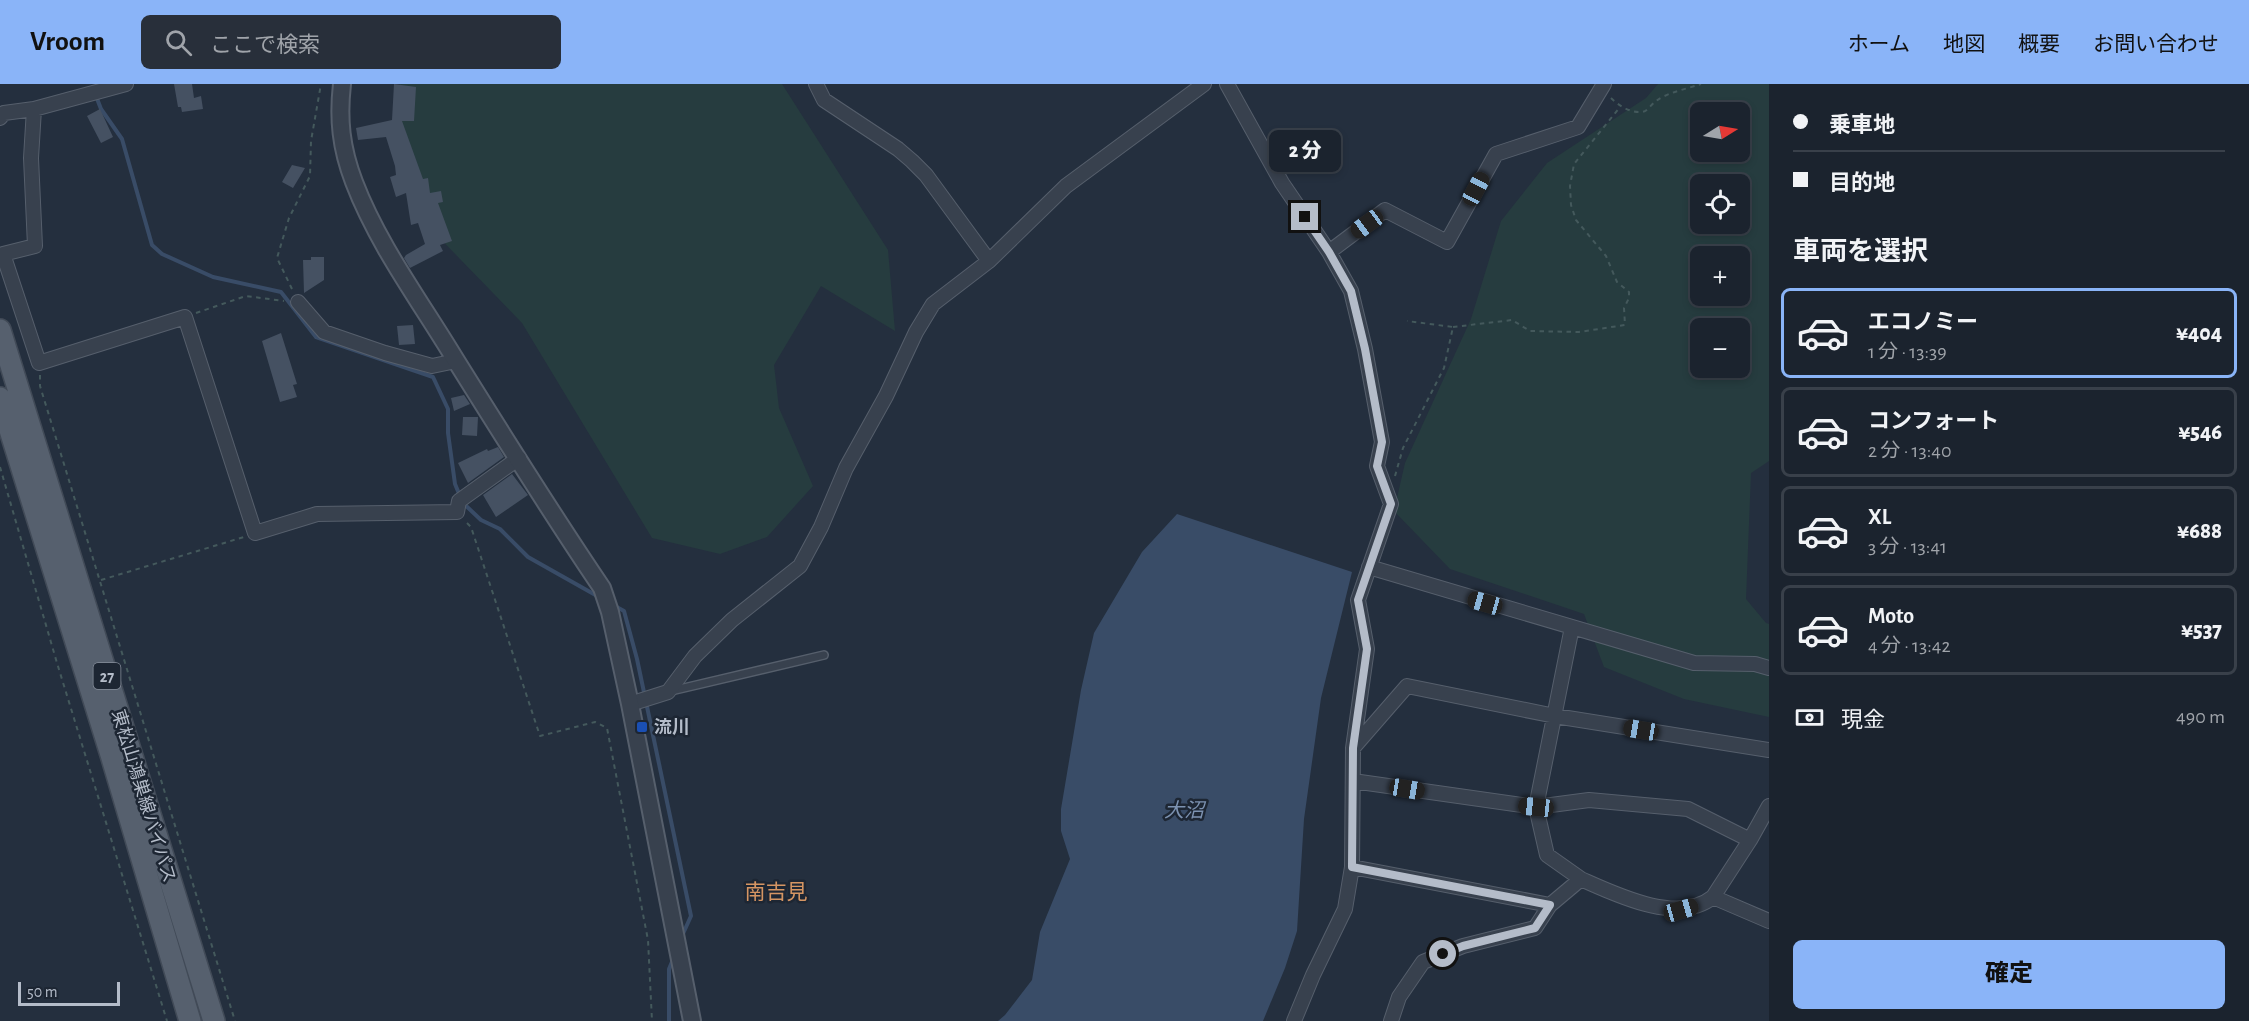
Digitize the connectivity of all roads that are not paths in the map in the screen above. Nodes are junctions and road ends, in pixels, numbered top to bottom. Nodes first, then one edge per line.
1 (126, 84) edge
2 (342, 84) edge
3 (816, 84) edge
4 (1204, 84) edge
5 (1227, 84) edge
6 (1603, 86) edge
7 (34, 109) junction
8 (0, 118) edge
9 (1329, 252) junction
10 (989, 261) junction
11 (298, 302) road end
12 (0, 330) edge
13 (456, 361) junction
14 (0, 398) edge
15 (519, 458) junction
16 (1369, 567) junction
17 (1572, 627) junction
18 (824, 656) dead end
19 (1769, 668) edge
20 (668, 692) junction
21 (630, 704) junction
22 (1555, 716) junction
23 (1353, 748) junction
24 (1769, 750) edge
25 (1353, 781) junction
26 (1769, 806) edge
27 (1536, 807) junction
28 (1750, 840) junction
29 (1352, 867) junction
30 (1581, 879) junction
31 (1713, 897) junction
32 (1550, 905) junction
33 (1769, 921) edge
34 (190, 1021) edge
35 (214, 1021) edge
36 (692, 1021) edge
37 (1294, 1021) edge
38 (1391, 1021) edge

1 - 7 street
2 - 13 street
3 - 10 street
4 - 10 street
5 - 9 street
6 - 9 street
7 - 8 street
7 - 15 street
9 - 16 street
10 - 20 street
11 - 13 street
12 - 35 main road, 東松山鴻巣線バイパス / 27
13 - 15 street
14 - 34 main road, 東松山鴻巣線バイパス / 27
15 - 21 street
16 - 17 street
16 - 23 street
17 - 19 street
17 - 22 street
18 - 20 lane
20 - 21 street
21 - 36 street
22 - 23 street
22 - 24 street
22 - 27 street
23 - 25 street
25 - 27 street
25 - 29 street
26 - 28 street
27 - 28 street
27 - 30 street
28 - 31 street
29 - 32 street
29 - 37 street
30 - 31 street
30 - 32 street
31 - 33 street
32 - 38 street

